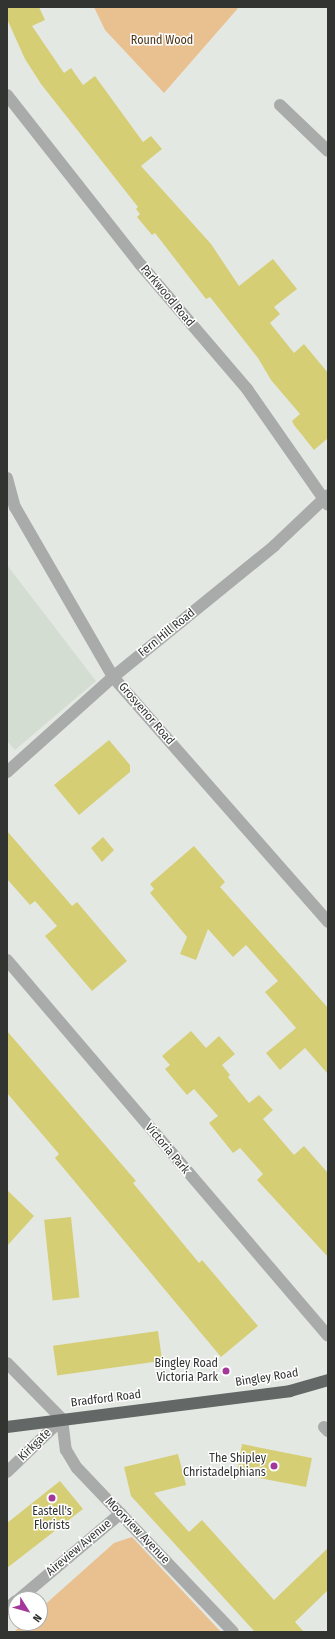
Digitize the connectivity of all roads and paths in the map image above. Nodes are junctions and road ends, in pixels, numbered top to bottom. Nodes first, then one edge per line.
1 (7, 94) edge
2 (280, 105) dead end
3 (328, 151) edge
4 (7, 478) edge
5 (327, 500) edge
6 (113, 678) junction
7 (7, 772) edge
8 (326, 915) edge
9 (7, 960) edge
10 (328, 1336) edge
11 (7, 1363) edge
12 (328, 1380) edge
13 (209, 1401) joint
14 (62, 1419) junction
15 (7, 1427) edge
16 (7, 1472) edge
17 (121, 1513) junction
18 (28, 1591) edge
19 (233, 1632) edge

1 - 5 street, Parkwood Road
2 - 3 street
4 - 6 street, Grosvenor Road
5 - 6 street, Fern Hill Road
6 - 7 street, Fern Hill Road
6 - 8 street, Grosvenor Road
9 - 10 street, Victoria Park
11 - 14 street
12 - 13 highway, Bingley Road
13 - 14 highway, Bradford Road
14 - 15 highway, Bradford Road
14 - 16 street, Kirkgate
14 - 17 street, Moorview Avenue
17 - 18 street, Aireview Avenue
17 - 19 street, Moorview Avenue

